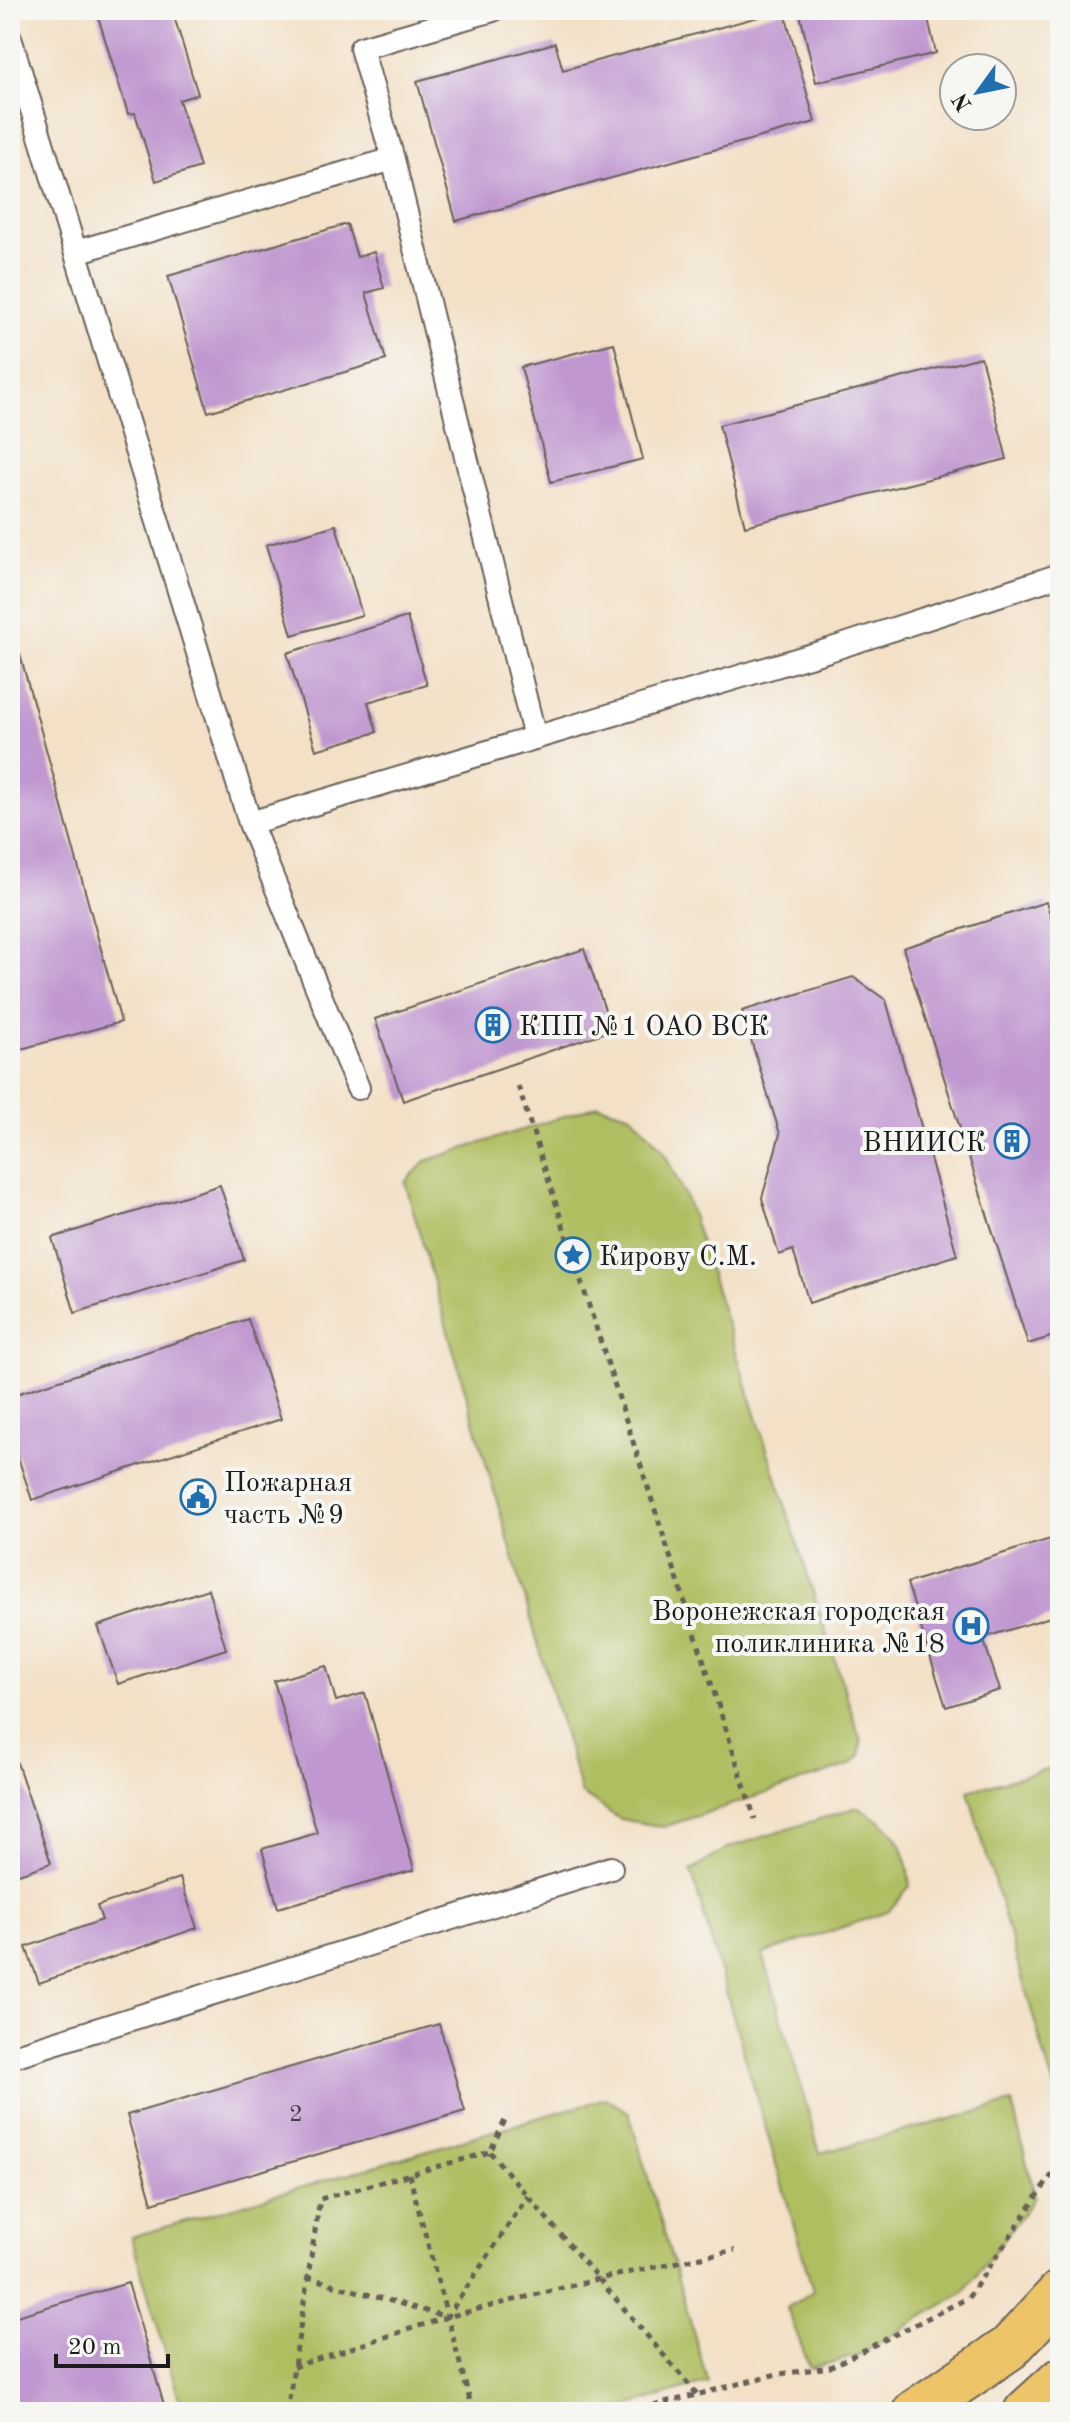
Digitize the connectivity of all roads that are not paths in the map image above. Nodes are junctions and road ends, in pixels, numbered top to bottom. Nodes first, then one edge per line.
1 (493, 10) edge
2 (10, 38) edge
3 (393, 159) junction
4 (76, 252) junction
5 (1060, 575) edge
6 (535, 738) junction
7 (250, 823) junction
8 (358, 1088) dead end
9 (611, 1868) dead end
10 (10, 2057) edge
11 (1060, 2293) edge
12 (915, 2412) edge

1 - 3 lane
2 - 4 lane
3 - 4 lane
3 - 6 lane
4 - 7 lane
5 - 6 lane
6 - 7 lane
7 - 8 lane
9 - 10 lane
11 - 12 highway

